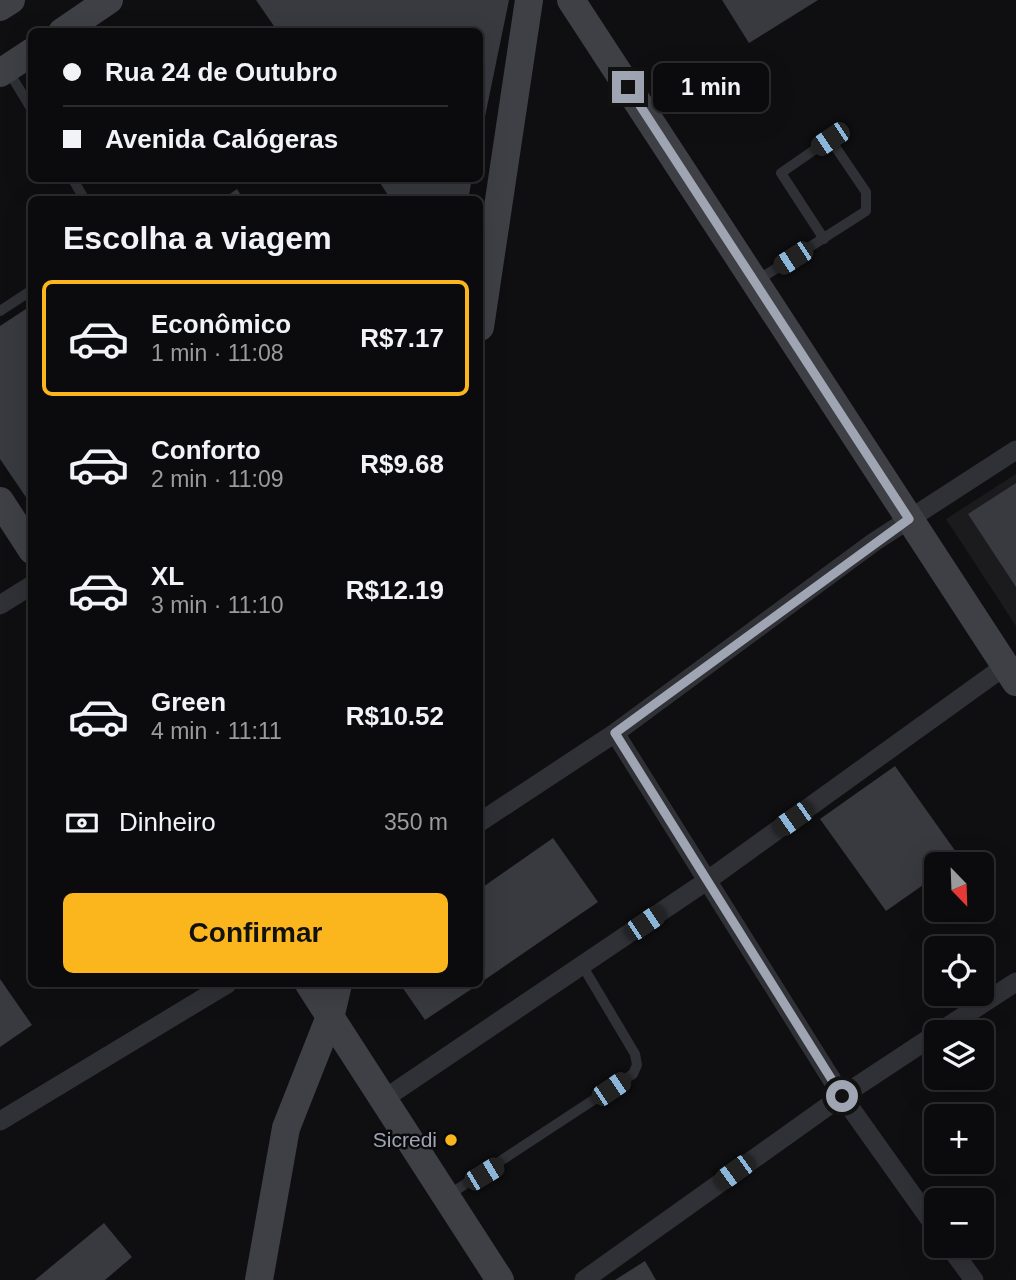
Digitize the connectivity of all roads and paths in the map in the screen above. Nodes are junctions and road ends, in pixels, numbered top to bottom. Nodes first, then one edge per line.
1 (11, 0) edge
2 (109, 0) edge
3 (529, 0) edge
4 (571, 0) edge
5 (0, 7) edge
6 (68, 28) edge
7 (28, 54) edge
8 (3, 70) edge
9 (28, 104) edge
10 (824, 239) junction
11 (756, 282) junction
12 (28, 293) edge
13 (483, 299) edge
14 (0, 311) edge
15 (1016, 450) edge
16 (0, 501) edge
17 (909, 519) junction
18 (28, 544) edge
19 (28, 588) edge
20 (0, 605) edge
21 (1011, 674) edge
22 (615, 733) junction
23 (483, 820) edge
24 (708, 880) junction
25 (582, 965) junction
26 (1016, 982) edge
27 (222, 987) edge
28 (311, 987) edge
29 (337, 987) edge
30 (331, 1014) junction
31 (957, 1020) edge
32 (924, 1042) edge
33 (842, 1096) junction
34 (384, 1099) junction
35 (0, 1121) edge
36 (447, 1196) junction
37 (924, 1211) edge
38 (958, 1258) edge
39 (259, 1280) edge
40 (500, 1280) edge
41 (584, 1280) edge
42 (974, 1280) edge

1 - 5 main road
2 - 6 main road
3 - 13 main road
4 - 11 main road
7 - 8 main road
8 - 9 lane
10 - 10 lane
10 - 11 lane
11 - 17 main road
12 - 14 lane
15 - 17 street
16 - 18 main road
17 - 21 main road
17 - 22 street
19 - 20 street
21 - 24 street
22 - 23 street
22 - 24 street
24 - 25 street
24 - 33 street
25 - 34 street
25 - 36 lane
26 - 31 street
27 - 35 street
28 - 30 main road
29 - 30 main road
30 - 34 main road
30 - 39 main road
32 - 33 street
33 - 37 street
33 - 41 street
34 - 36 main road
36 - 40 main road
38 - 42 street

